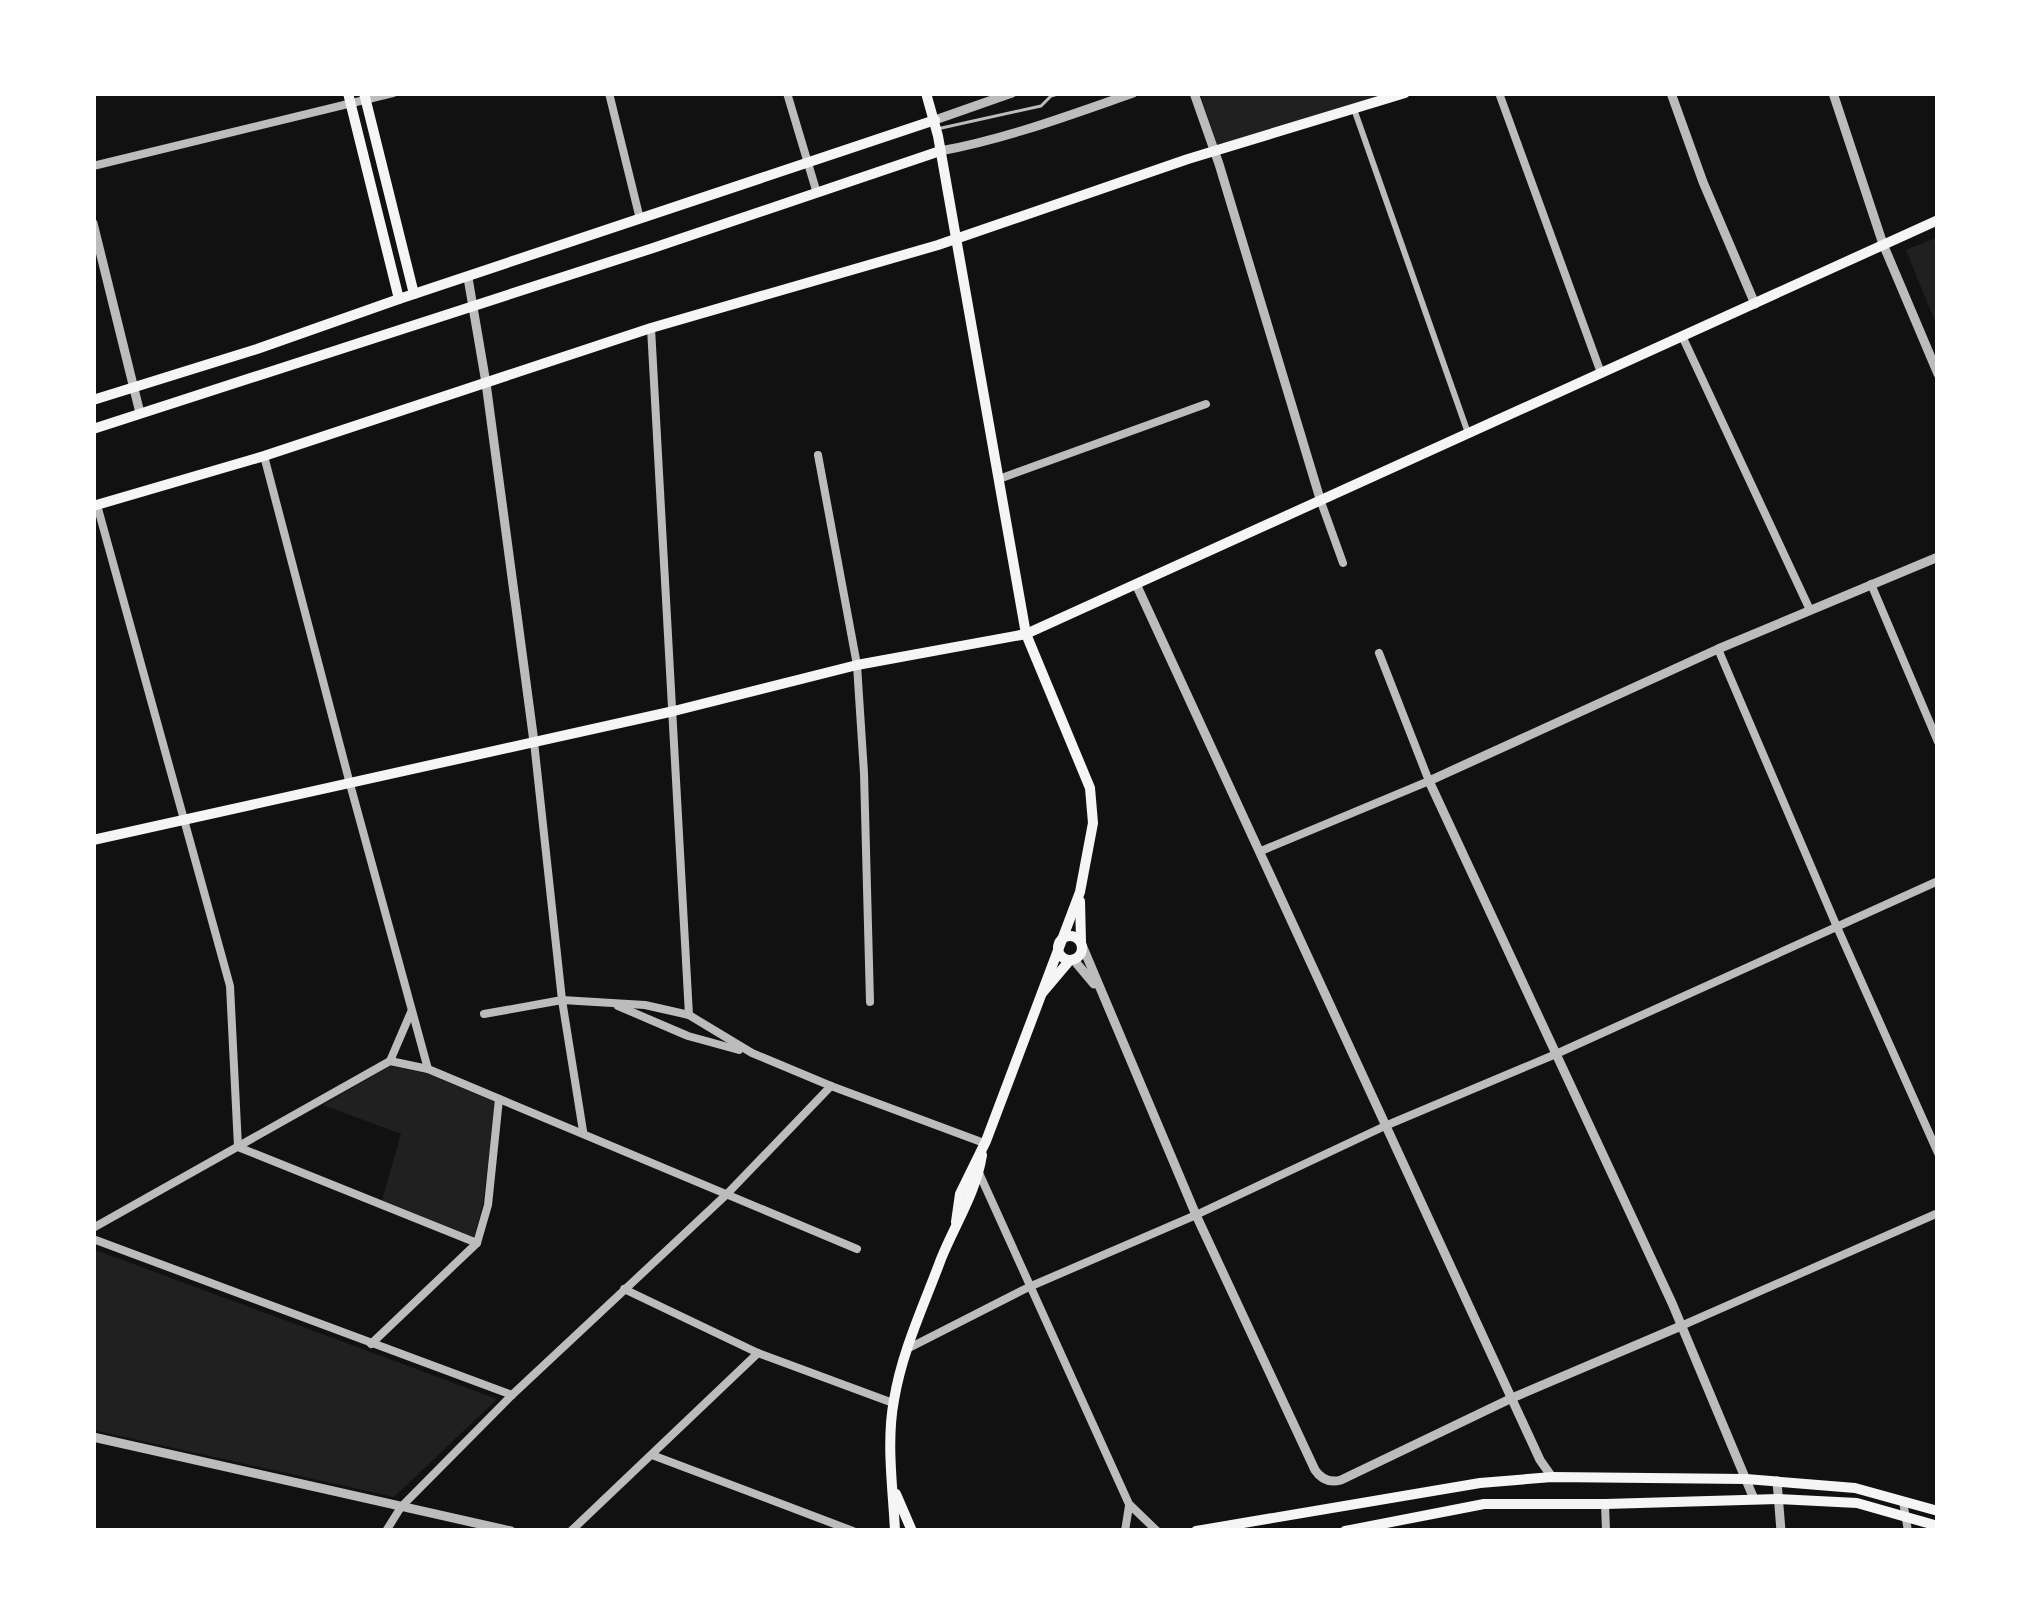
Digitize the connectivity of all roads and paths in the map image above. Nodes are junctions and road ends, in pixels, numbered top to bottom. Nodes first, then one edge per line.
1 (393, 93) edge
2 (609, 93) edge
3 (787, 93) edge
4 (926, 93) edge
5 (1012, 93) edge
6 (1060, 93) edge
7 (1133, 93) edge
8 (1194, 93) edge
9 (1405, 93) edge
10 (1499, 93) edge
11 (1671, 93) edge
12 (1833, 93) edge
13 (365, 97) edge
14 (349, 99) edge
15 (1354, 109) junction
16 (936, 125) junction
17 (940, 151) junction
18 (1216, 151) junction
19 (807, 161) junction
20 (93, 166) edge
21 (816, 190) junction
22 (640, 219) junction
23 (1938, 220) edge
24 (93, 224) edge
25 (955, 239) junction
26 (1883, 244) junction
27 (467, 278) junction
28 (414, 294) junction
29 (399, 299) junction
30 (1755, 304) junction
31 (472, 306) junction
32 (651, 328) junction
33 (1683, 338) junction
34 (1602, 374) junction
35 (1938, 374) edge
36 (486, 383) junction
37 (135, 387) junction
38 (93, 400) edge
39 (1206, 404) dead end
40 (140, 413) junction
41 (93, 429) edge
42 (1468, 435) junction
43 (818, 454) dead end
44 (264, 456) junction
45 (999, 479) junction
46 (1321, 502) junction
47 (95, 506) edge
48 (1938, 557) edge
49 (1343, 563) dead end
50 (1136, 584) junction
51 (1870, 584) junction
52 (1810, 610) junction
53 (1026, 634) junction
54 (1718, 649) junction
55 (1378, 652) dead end
56 (857, 665) junction
57 (674, 710) junction
58 (534, 742) junction
59 (1938, 742) edge
60 (1429, 781) junction
61 (350, 784) junction
62 (185, 821) junction
63 (93, 840) edge
64 (1261, 851) junction
65 (1938, 880) edge
66 (1080, 892) junction
67 (1837, 927) junction
68 (1059, 943) junction
69 (1081, 943) junction
70 (1071, 960) junction
71 (1098, 988) junction
72 (1041, 995) junction
73 (562, 1000) junction
74 (870, 1002) dead end
75 (617, 1006) junction
76 (411, 1012) junction
77 (484, 1014) dead end
78 (689, 1015) junction
79 (752, 1053) junction
80 (1556, 1054) junction
81 (390, 1061) junction
82 (428, 1069) junction
83 (831, 1086) junction
84 (499, 1099) junction
85 (1385, 1126) junction
86 (583, 1132) junction
87 (984, 1143) junction
88 (238, 1147) junction
89 (1938, 1153) edge
90 (980, 1173) junction
91 (727, 1194) junction
92 (1938, 1213) edge
93 (1196, 1215) junction
94 (956, 1222) junction
95 (93, 1228) edge
96 (93, 1239) edge
97 (477, 1244) junction
98 (857, 1249) dead end
99 (1030, 1287) junction
100 (623, 1288) junction
101 (1682, 1326) junction
102 (370, 1344) junction
103 (907, 1349) junction
104 (758, 1352) junction
105 (512, 1395) junction
106 (1512, 1398) junction
107 (893, 1403) junction
108 (93, 1436) edge
109 (652, 1455) junction
110 (1540, 1460) junction
111 (1552, 1477) junction
112 (1746, 1479) junction
113 (1516, 1481) junction
114 (1777, 1481) junction
115 (893, 1486) junction
116 (1754, 1499) junction
117 (1778, 1499) junction
118 (1129, 1504) junction
119 (1605, 1504) junction
120 (401, 1507) junction
121 (1904, 1508) junction
122 (1938, 1510) edge
123 (1938, 1526) edge
124 (386, 1531) edge
125 (511, 1531) edge
126 (571, 1531) edge
127 (853, 1531) edge
128 (895, 1531) edge
129 (912, 1531) edge
130 (1125, 1531) edge
131 (1157, 1531) edge
132 (1196, 1531) edge
133 (1345, 1531) edge
134 (1606, 1531) edge
135 (1781, 1531) edge
136 (1908, 1531) edge

1 - 13 street
2 - 22 street
3 - 19 street
4 - 16 main road
5 - 16 street
6 - 16 lane
7 - 17 street
8 - 18 street
9 - 15 main road
10 - 34 street
11 - 30 street
12 - 26 street
13 - 14 street
13 - 28 main road
14 - 20 street
14 - 29 main road
15 - 18 main road
15 - 42 street
16 - 17 main road
16 - 19 main road
17 - 21 main road
17 - 25 main road
18 - 25 main road
18 - 46 street
19 - 21 street
19 - 22 main road
21 - 31 main road
22 - 27 main road
23 - 26 main road
24 - 37 street
25 - 32 main road
25 - 45 main road
26 - 30 main road
26 - 35 street
27 - 28 main road
27 - 31 street
28 - 29 main road
29 - 37 main road
30 - 33 main road
31 - 36 street
31 - 40 main road
32 - 36 main road
32 - 57 street
33 - 34 main road
33 - 52 street
34 - 42 main road
36 - 44 main road
36 - 58 street
37 - 38 main road
37 - 40 street
39 - 45 street
40 - 41 main road
42 - 46 main road
43 - 56 street
44 - 47 main road
44 - 61 street
45 - 53 main road
46 - 49 street
46 - 50 main road
47 - 62 street
48 - 51 street
50 - 53 main road
50 - 64 street
51 - 52 street
51 - 59 street
52 - 54 street
53 - 56 main road
53 - 66 main road
54 - 60 street
54 - 67 street
55 - 60 street
56 - 57 main road
56 - 74 street
57 - 58 main road
57 - 78 street
58 - 61 main road
58 - 73 street
60 - 64 street
60 - 80 street
61 - 62 main road
61 - 76 street
62 - 63 main road
62 - 88 street
64 - 85 street
65 - 67 street
66 - 68 main road
66 - 69 main road
67 - 80 street
67 - 89 street
68 - 69 main road
68 - 70 main road
68 - 72 main road
69 - 70 main road
69 - 71 street
70 - 71 street
70 - 72 main road
71 - 93 street
72 - 87 main road
73 - 75 street
73 - 77 street
73 - 86 street
75 - 78 street
75 - 79 street
76 - 81 street
76 - 82 street
78 - 79 street
79 - 83 street
80 - 85 street
80 - 101 street
81 - 82 street
81 - 88 street
82 - 84 street
83 - 87 street
83 - 91 street
84 - 86 street
84 - 97 street
85 - 93 street
85 - 106 street
86 - 91 street
87 - 90 main road
87 - 94 main road
88 - 95 street
88 - 97 street
90 - 94 main road
90 - 99 street
91 - 98 street
91 - 100 street
92 - 101 street
93 - 99 street
93 - 106 street
94 - 103 main road
96 - 102 street
97 - 102 street
99 - 103 street
99 - 118 street
100 - 104 street
100 - 105 street
101 - 106 street
101 - 112 street
102 - 105 street
103 - 107 main road
104 - 107 street
104 - 109 street
105 - 120 street
106 - 110 street
107 - 115 main road
108 - 120 street
109 - 126 street
109 - 127 street
110 - 111 street
110 - 113 street
111 - 112 main road
111 - 113 main road
112 - 114 main road
112 - 116 street
113 - 132 main road
114 - 117 street
114 - 121 main road
115 - 128 main road
115 - 129 main road
116 - 117 main road
116 - 119 main road
117 - 121 main road
117 - 135 street
118 - 130 street
118 - 131 street
119 - 133 main road
119 - 134 street
120 - 124 street
120 - 125 street
121 - 122 main road
121 - 123 main road
121 - 136 street

